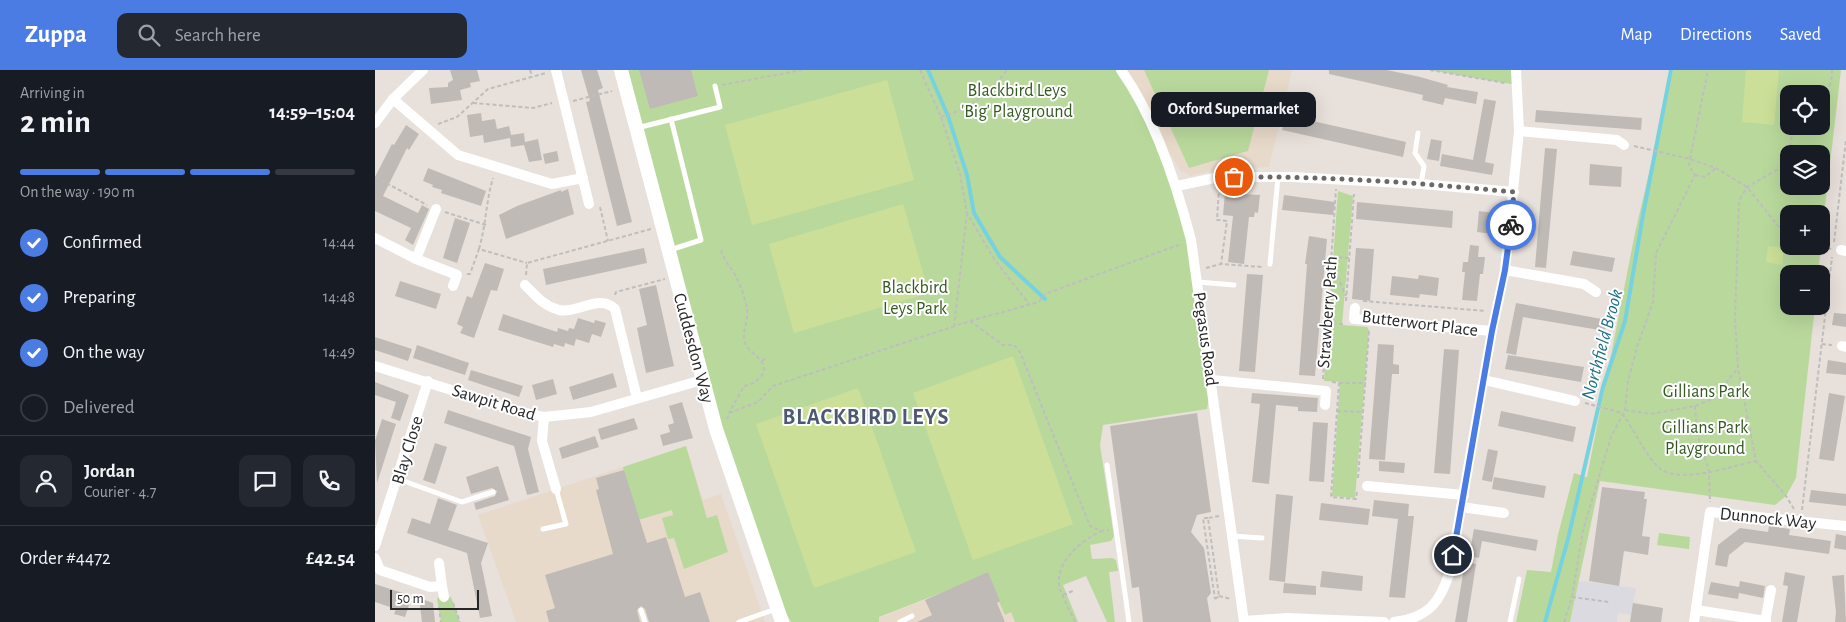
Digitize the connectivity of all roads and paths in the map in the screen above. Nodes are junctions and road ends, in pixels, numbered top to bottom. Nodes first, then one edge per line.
1 (423, 70) edge
2 (530, 70) edge
3 (621, 70) edge
4 (802, 70) edge
5 (921, 70) edge
6 (1007, 70) edge
7 (1121, 70) edge
8 (1430, 70) edge
9 (1516, 70) edge
10 (1708, 70) edge
11 (1832, 70) edge
12 (556, 71) edge
13 (532, 76) junction
14 (1517, 85) junction
15 (1829, 85) edge
16 (715, 86) joint
17 (625, 88) junction
18 (393, 99) junction
19 (563, 101) junction
20 (473, 103) junction
21 (942, 117) junction
22 (671, 119) junction
23 (375, 122) edge
24 (426, 128) junction
25 (636, 128) junction
26 (1519, 131) junction
27 (1418, 133) dead end
28 (1846, 140) edge
29 (1624, 144) dead end
30 (1641, 146) dead end
31 (1690, 159) junction
32 (496, 167) junction
33 (1716, 168) junction
34 (1780, 168) edge
35 (1695, 175) junction
36 (1278, 176) junction
37 (1219, 177) junction
38 (583, 178) junction
39 (1337, 179) junction
40 (1421, 184) junction
41 (1177, 186) junction
42 (1747, 187) junction
43 (1514, 192) junction
44 (1354, 194) dead end
45 (589, 204) joint
46 (436, 209) dead end
47 (967, 213) junction
48 (661, 227) junction
49 (1780, 228) edge
50 (375, 238) edge
51 (1191, 240) junction
52 (608, 241) junction
53 (479, 249) junction
54 (721, 250) dead end
55 (667, 251) junction
56 (1332, 257) junction
57 (1349, 258) junction
58 (417, 259) junction
59 (1331, 262) junction
60 (527, 263) junction
61 (1221, 264) junction
62 (1270, 264) joint
63 (1505, 270) junction
64 (457, 275) junction
65 (674, 276) junction
66 (1197, 277) junction
67 (525, 284) joint
68 (1234, 285) dead end
69 (453, 286) dead end
70 (1596, 292) dead end
71 (1346, 299) junction
72 (611, 304) junction
73 (1029, 304) junction
74 (1350, 308) joint
75 (1489, 311) dead end
76 (1345, 316) dead end
77 (970, 321) junction
78 (1344, 324) dead end
79 (1370, 326) dead end
80 (953, 327) junction
81 (1492, 331) junction
82 (766, 358) dead end
83 (762, 361) junction
84 (375, 366) edge
85 (1738, 368) junction
86 (702, 380) junction
87 (1212, 380) junction
88 (1483, 380) junction
89 (428, 381) junction
90 (1339, 382) junction
91 (1365, 383) junction
92 (637, 398) junction
93 (1575, 401) dead end
94 (1589, 404) dead end
95 (1695, 406) junction
96 (1327, 407) joint
97 (1625, 410) junction
98 (1337, 411) junction
99 (1364, 412) junction
100 (729, 413) junction
101 (1622, 413) junction
102 (544, 417) junction
103 (716, 429) junction
104 (1756, 461) junction
105 (1107, 465) dead end
106 (1709, 471) junction
107 (399, 479) junction
108 (1363, 483) junction
109 (556, 489) joint
110 (493, 492) dead end
111 (1464, 495) junction
112 (1461, 507) junction
113 (1710, 512) junction
114 (1504, 513) dead end
115 (1229, 515) junction
116 (1208, 518) junction
117 (1801, 520) junction
118 (1846, 526) edge
119 (543, 529) dead end
120 (1115, 530) junction
121 (1101, 531) junction
122 (1232, 536) junction
123 (1262, 538) dead end
124 (375, 546) edge
125 (375, 558) edge
126 (439, 563) dead end
127 (1519, 579) dead end
128 (441, 586) junction
129 (1075, 590) dead end
130 (1771, 590) dead end
131 (1063, 595) junction
132 (443, 597) dead end
133 (1572, 597) junction
134 (1609, 602) dead end
135 (777, 609) junction
136 (641, 610) dead end
137 (1696, 610) junction
138 (912, 616) dead end
139 (1421, 619) edge
140 (1287, 620) edge
141 (1765, 621) edge
142 (645, 622) edge
143 (739, 622) edge
144 (782, 622) edge
145 (900, 622) edge
146 (1075, 622) edge
147 (1129, 622) edge
148 (1244, 622) edge
149 (1384, 622) edge
150 (1394, 622) edge
151 (1510, 622) edge
152 (1564, 622) edge
153 (1694, 622) edge

1 - 18 street
2 - 13 path
3 - 17 street, Cuddesdon Way
4 - 16 path
5 - 21 path
6 - 21 path
7 - 41 street, Pegasus Road
8 - 14 path
9 - 14 street
10 - 31 path
11 - 15 path
12 - 13 path
12 - 19 street
13 - 20 path
14 - 26 street
16 - 22 lane
17 - 19 path
17 - 25 street, Cuddesdon Way
18 - 23 street
18 - 24 street
19 - 20 path
19 - 38 street
20 - 24 path
21 - 47 path
22 - 25 lane
22 - 55 lane
24 - 32 street
25 - 48 street, Cuddesdon Way
26 - 29 street
26 - 43 street
27 - 40 lane
28 - 117 path
30 - 31 path
31 - 33 path
31 - 35 path
32 - 38 street
32 - 53 path
33 - 35 path
33 - 42 path
34 - 42 path
35 - 97 path
36 - 37 street
36 - 39 street
36 - 62 lane
37 - 41 street
37 - 61 path
38 - 45 street
39 - 40 street
39 - 56 path, Strawberry Path
40 - 43 street
41 - 51 street, Pegasus Road
42 - 49 path
42 - 85 path
43 - 63 street
44 - 57 path
45 - 52 path
46 - 58 street
47 - 73 path
47 - 80 path
48 - 52 path
48 - 55 street, Cuddesdon Way
50 - 58 street
51 - 66 street, Pegasus Road
51 - 73 path
52 - 60 path
53 - 60 path
53 - 64 path
54 - 83 path
55 - 65 street, Cuddesdon Way
56 - 57 path
56 - 59 path, Strawberry Path
57 - 71 path
58 - 64 street
59 - 71 path
59 - 90 path, Strawberry Path
60 - 67 path
61 - 62 path
61 - 66 path
63 - 70 street
63 - 81 street
64 - 69 street
65 - 72 path
65 - 86 street, Cuddesdon Way
66 - 68 lane
66 - 87 street, Pegasus Road
67 - 72 street
71 - 74 path
71 - 75 path
72 - 92 street
73 - 77 path
74 - 81 street, Butterwort Place
76 - 78 path
77 - 80 path
77 - 121 path
79 - 91 path
80 - 100 path
81 - 88 street
82 - 83 path
83 - 100 path
84 - 89 street, Sawpit Road
85 - 95 path
85 - 104 path
86 - 92 street, Sawpit Road
86 - 103 street, Cuddesdon Way
87 - 96 street, Strawberry Path
87 - 115 street, Pegasus Road
88 - 93 street
88 - 111 street
89 - 102 street, Sawpit Road
89 - 107 street, Blay Close
90 - 91 path
90 - 98 path, Strawberry Path
91 - 99 path
92 - 102 street, Sawpit Road
94 - 101 path
95 - 97 path
95 - 106 path
96 - 98 path
97 - 101 path
98 - 99 path
98 - 108 path, Strawberry Path
99 - 108 path
100 - 103 path
101 - 106 path
101 - 133 path
102 - 109 street
103 - 135 street, Cuddesdon Way
104 - 106 path
104 - 117 path
105 - 120 lane
106 - 113 path
107 - 110 lane
107 - 124 street, Blay Close
108 - 111 street
109 - 119 lane
111 - 112 street
112 - 114 street
112 - 139 street
113 - 117 street, Dunnock Way
113 - 137 street, Dunnock Way
115 - 116 path
115 - 122 street, Pegasus Road
116 - 116 path
117 - 118 street, Dunnock Way
120 - 121 path
120 - 147 lane
121 - 131 path
122 - 123 lane
122 - 148 street, Pegasus Road
125 - 128 street
126 - 128 street
127 - 151 lane
128 - 132 street
129 - 131 path
130 - 141 street
131 - 146 path
133 - 134 path
133 - 152 path
135 - 143 lane
135 - 144 street, Cuddesdon Way
136 - 142 lane
137 - 141 street
137 - 153 street, Dunnock Way
138 - 145 lane
139 - 150 street
140 - 148 street
140 - 149 street

